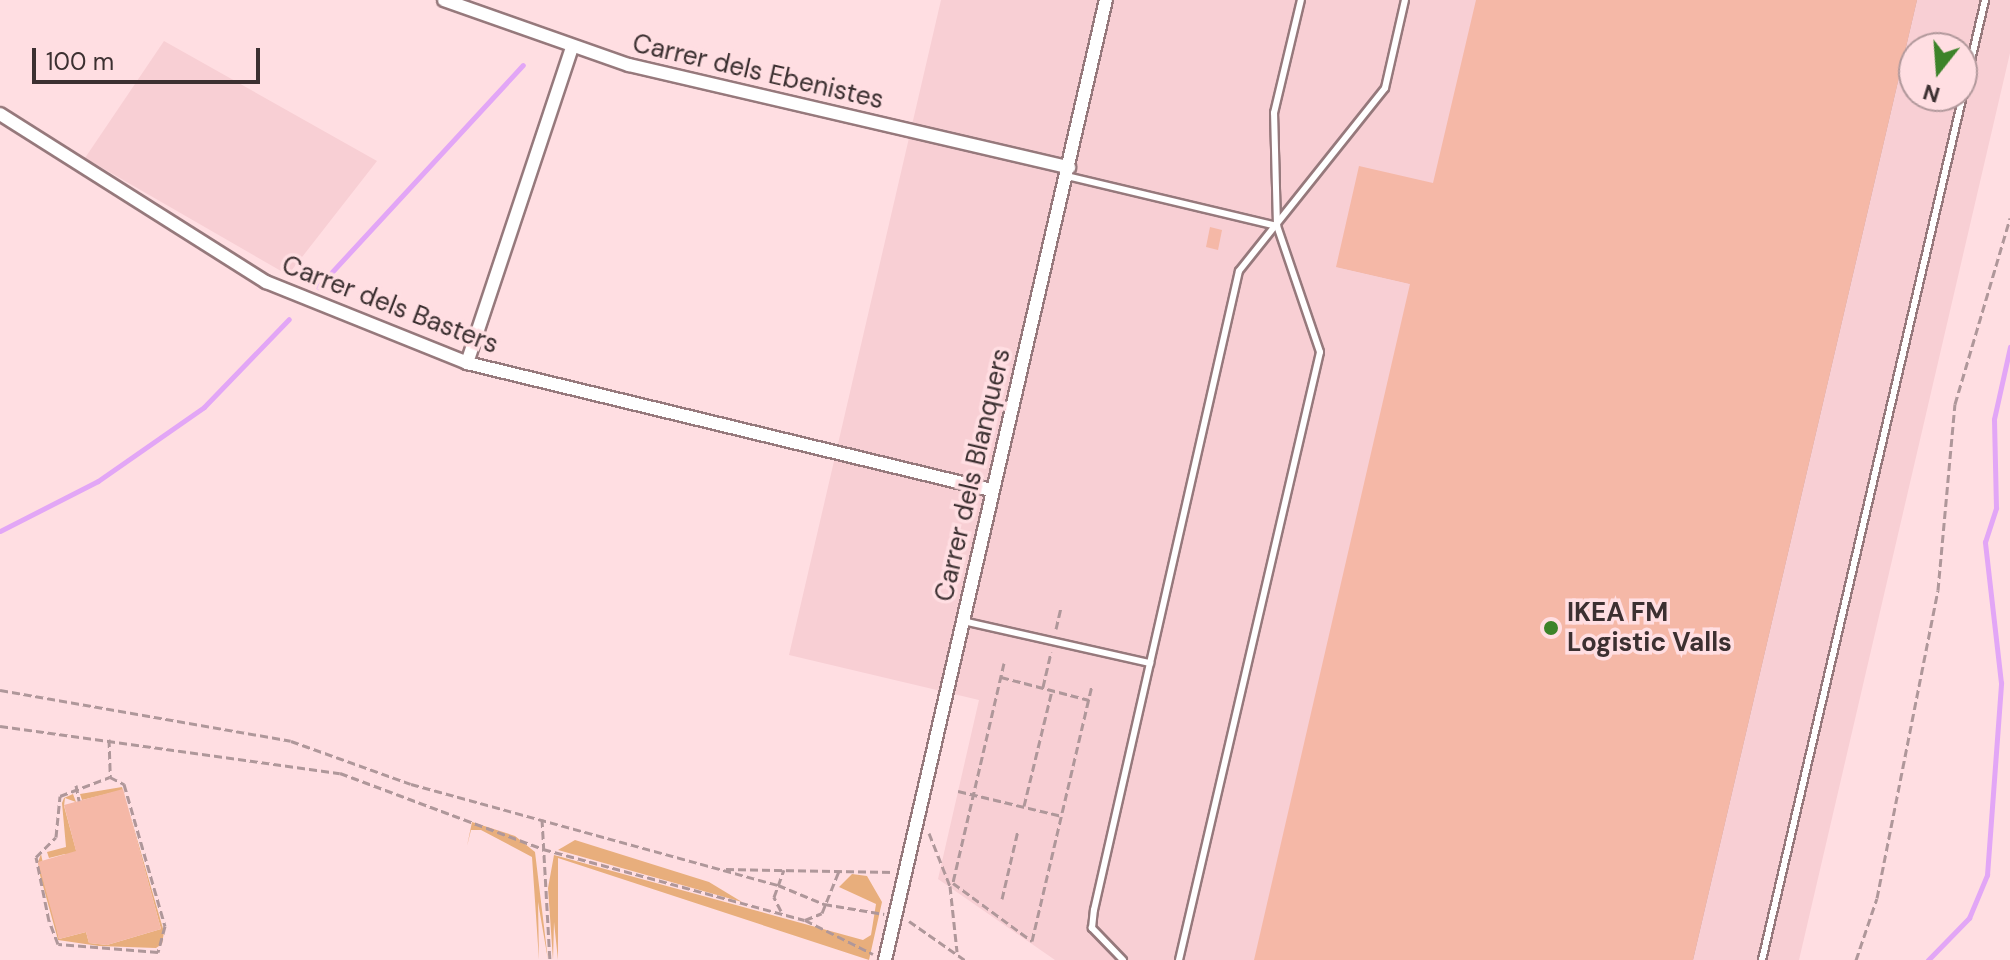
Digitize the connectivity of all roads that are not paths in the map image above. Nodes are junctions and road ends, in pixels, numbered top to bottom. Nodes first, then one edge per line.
1 (444, 0) edge
2 (1106, 0) edge
3 (1301, 0) edge
4 (1405, 0) edge
5 (1985, 0) edge
6 (572, 48) junction
7 (0, 114) edge
8 (1068, 172) junction
9 (1277, 226) junction
10 (467, 363) junction
11 (991, 490) junction
12 (962, 621) junction
13 (1150, 663) junction
14 (885, 960) edge
15 (1123, 960) edge
16 (1179, 960) edge
17 (1762, 960) edge

1 - 6 street, Carrer dels Ebenistes
2 - 8 street, Carrer dels Blanquers
3 - 9 lane
4 - 9 lane
5 - 17 lane
6 - 8 street, Carrer dels Ebenistes
6 - 10 street
7 - 10 street, Carrer dels Basters
8 - 9 lane
8 - 11 street, Carrer dels Blanquers
9 - 13 lane
9 - 16 lane
10 - 11 street, Carrer dels Basters
11 - 12 street, Carrer dels Blanquers
12 - 13 lane
12 - 14 street, Carrer dels Blanquers
13 - 15 lane

